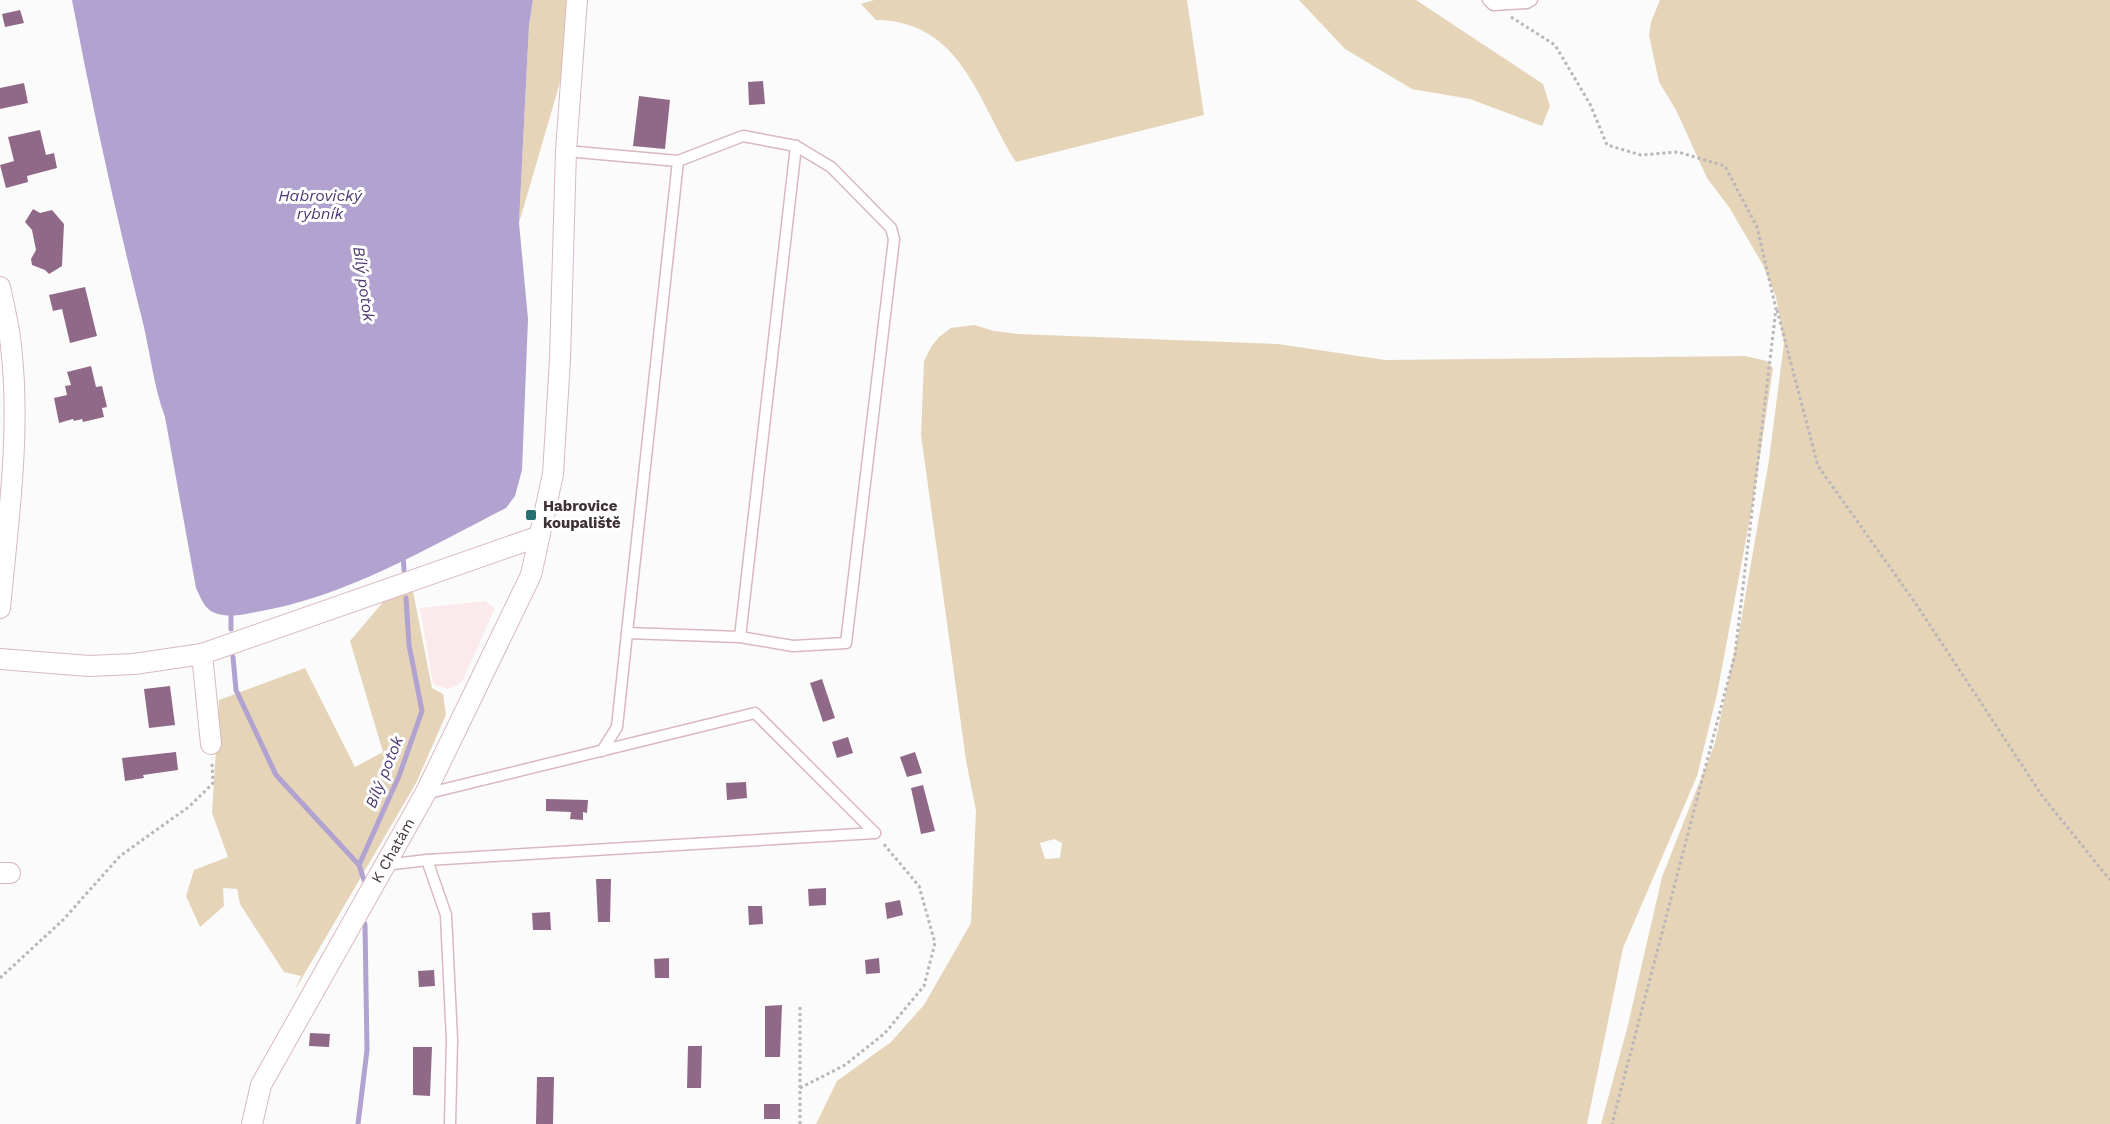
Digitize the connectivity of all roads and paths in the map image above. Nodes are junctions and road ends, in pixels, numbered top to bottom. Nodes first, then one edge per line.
1 (577, 0) edge
2 (1533, 0) edge
3 (1490, 2) edge
4 (796, 146) junction
5 (566, 151) junction
6 (678, 161) junction
7 (0, 287) edge
8 (1776, 309) junction
9 (537, 537) junction
10 (0, 608) edge
11 (627, 633) junction
12 (740, 637) junction
13 (202, 654) junction
14 (0, 659) edge
15 (211, 744) joint
16 (602, 751) junction
17 (425, 794) junction
18 (875, 833) junction
19 (427, 860) junction
20 (385, 865) junction
21 (2110, 880) edge
22 (0, 978) edge
23 (800, 1004) dead end
24 (800, 1088) junction
25 (252, 1124) edge
26 (450, 1124) edge
27 (800, 1124) edge
28 (1612, 1124) edge

1 - 5 street, K Chatám
2 - 3 lane
3 - 8 path
4 - 6 lane
4 - 12 lane
4 - 12 lane
5 - 6 lane
5 - 9 street, K Chatám
6 - 11 lane
7 - 10 street
8 - 21 path
8 - 28 path
9 - 13 street
9 - 17 street, K Chatám
11 - 12 lane
11 - 16 lane
13 - 14 street
13 - 15 street
15 - 22 path
16 - 17 lane
16 - 18 lane
17 - 20 street, K Chatám
18 - 19 lane
18 - 24 path
19 - 20 lane
19 - 26 lane
20 - 25 street, K Chatám
23 - 24 path
24 - 27 path

